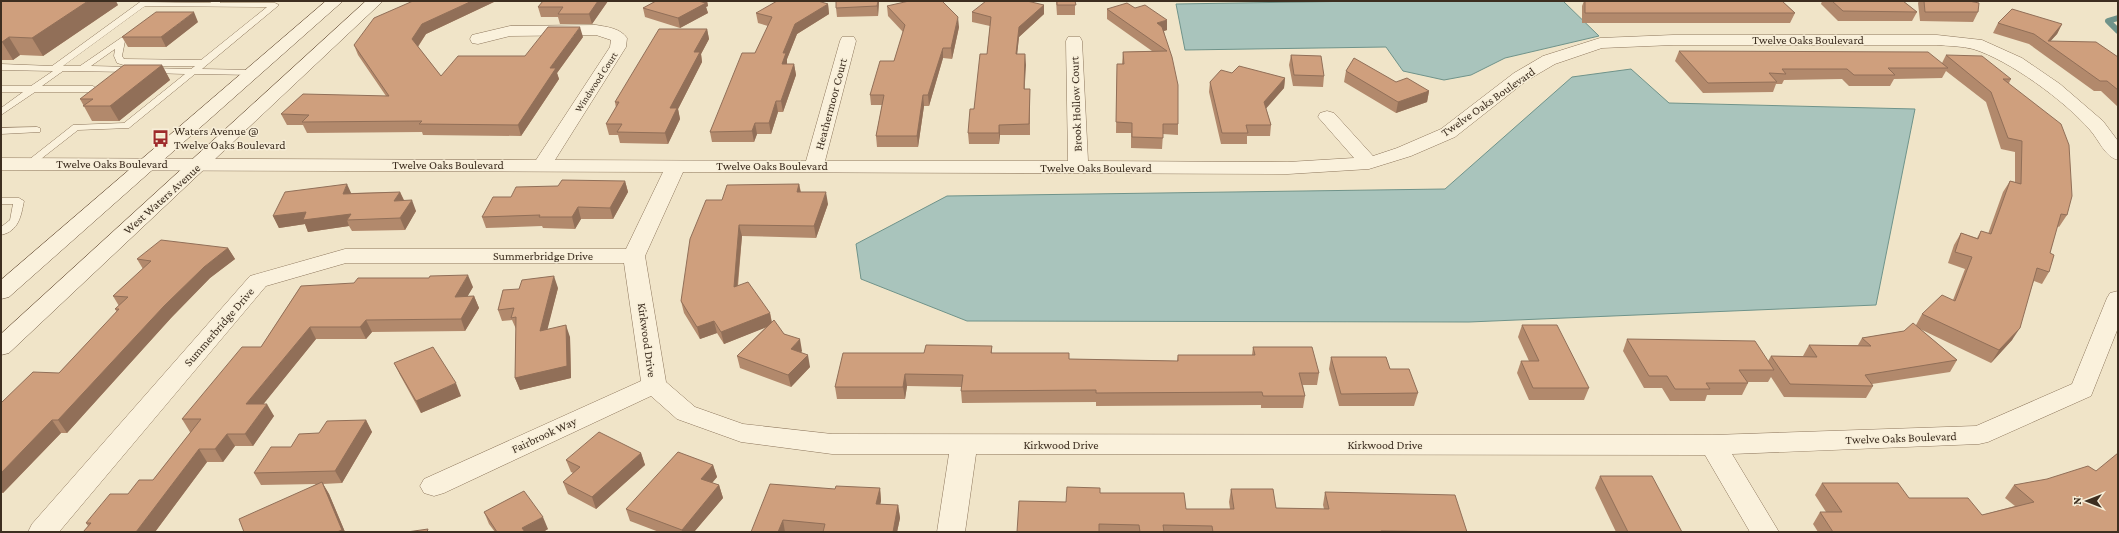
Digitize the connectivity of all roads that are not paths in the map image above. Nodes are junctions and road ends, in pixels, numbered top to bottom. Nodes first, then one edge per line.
1 (335, 1) edge
2 (375, 1) edge
3 (215, 3) edge
4 (172, 4) junction
5 (159, 13) edge
6 (140, 27) edge
7 (478, 39) dead end
8 (121, 41) junction
9 (848, 41) dead end
10 (1074, 41) dead end
11 (204, 63) junction
12 (1, 67) edge
13 (58, 68) junction
14 (82, 69) junction
15 (194, 71) junction
16 (253, 72) junction
17 (33, 88) junction
18 (1, 89) edge
19 (92, 89) edge
20 (1, 112) edge
21 (1327, 117) dead end
22 (1, 130) edge
23 (37, 130) dead end
24 (2118, 154) edge
25 (1369, 163) junction
26 (1, 164) edge
27 (29, 164) junction
28 (147, 164) junction
29 (201, 164) junction
30 (542, 165) junction
31 (676, 166) junction
32 (814, 166) junction
33 (1078, 168) junction
34 (1, 201) edge
35 (1, 232) edge
36 (634, 256) junction
37 (1, 292) edge
38 (2118, 298) edge
39 (1, 348) edge
40 (654, 385) junction
41 (964, 445) junction
42 (1713, 445) junction
43 (434, 486) dead end
44 (42, 532) edge
45 (951, 532) edge
46 (1765, 532) edge

1 - 16 street
2 - 29 street, West Waters Avenue
3 - 4 lane
3 - 11 lane
4 - 5 lane
4 - 13 lane
6 - 8 lane
7 - 30 street, Windwood Court
8 - 11 lane
8 - 14 lane
9 - 32 street, Heathermoor Court
10 - 33 street, Brook Hollow Court
11 - 15 lane
12 - 13 lane
13 - 14 lane
13 - 17 lane
14 - 15 lane
15 - 16 lane
15 - 27 lane
16 - 28 street
17 - 18 lane
17 - 19 lane
17 - 20 lane
21 - 25 street
22 - 23 lane
24 - 25 street, Twelve Oaks Boulevard
25 - 33 street, Twelve Oaks Boulevard
26 - 27 street, Twelve Oaks Boulevard
27 - 28 street, Twelve Oaks Boulevard
28 - 29 street, Twelve Oaks Boulevard
28 - 37 street
29 - 30 street, Twelve Oaks Boulevard
29 - 39 street, West Waters Avenue
30 - 31 street, Twelve Oaks Boulevard
31 - 32 street, Twelve Oaks Boulevard
31 - 36 street
32 - 33 street, Twelve Oaks Boulevard
34 - 35 lane
36 - 40 street, Kirkwood Drive
36 - 44 street, Summerbridge Drive
38 - 42 street, Twelve Oaks Boulevard
40 - 41 street, Kirkwood Drive
40 - 43 street, Fairbrook Way
41 - 42 street, Kirkwood Drive
41 - 45 street
42 - 46 street

